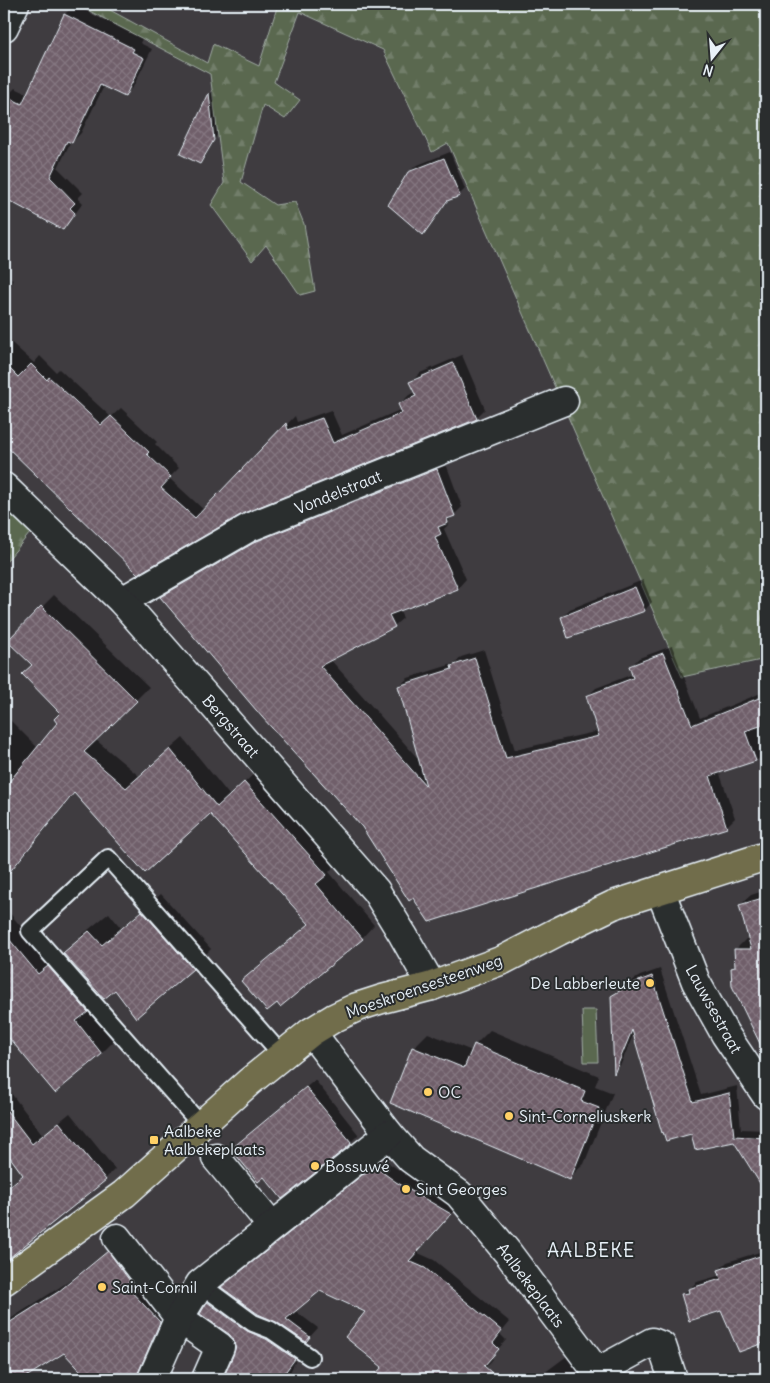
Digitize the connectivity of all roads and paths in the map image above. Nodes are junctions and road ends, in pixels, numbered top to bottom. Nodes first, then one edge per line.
1 (15, 4) edge
2 (4, 27) edge
3 (564, 401) dead end
4 (4, 487) edge
5 (122, 601) junction
6 (766, 856) edge
7 (660, 890) junction
8 (432, 986) junction
9 (312, 1032) junction
10 (282, 1055) junction
11 (766, 1094) edge
12 (201, 1125) junction
13 (389, 1134) junction
14 (216, 1158) dead end
15 (268, 1221) dead end
16 (118, 1235) dead end
17 (142, 1257) dead end
18 (4, 1281) edge
19 (194, 1284) junction
20 (179, 1318) junction
21 (310, 1357) dead end
22 (671, 1375) edge
23 (152, 1379) edge
24 (206, 1379) edge

1 - 2 street
3 - 5 street, Vondelstraat
4 - 5 street, Bergstraat
5 - 8 street, Bergstraat
6 - 7 main road, Moeskroensesteenweg
7 - 8 main road, Moeskroensesteenweg
7 - 11 street, Lauwsestraat
8 - 9 main road, Moeskroensesteenweg
9 - 10 main road, Moeskroensesteenweg
9 - 13 street, Aalbekeplaats
10 - 12 main road, Moeskroensesteenweg
10 - 12 lane
12 - 18 main road, Moeskroensesteenweg
13 - 19 street
13 - 22 street, Aalbekeplaats
14 - 15 street
16 - 20 street
17 - 19 street
19 - 20 street
19 - 21 lane
20 - 23 street
20 - 24 street

